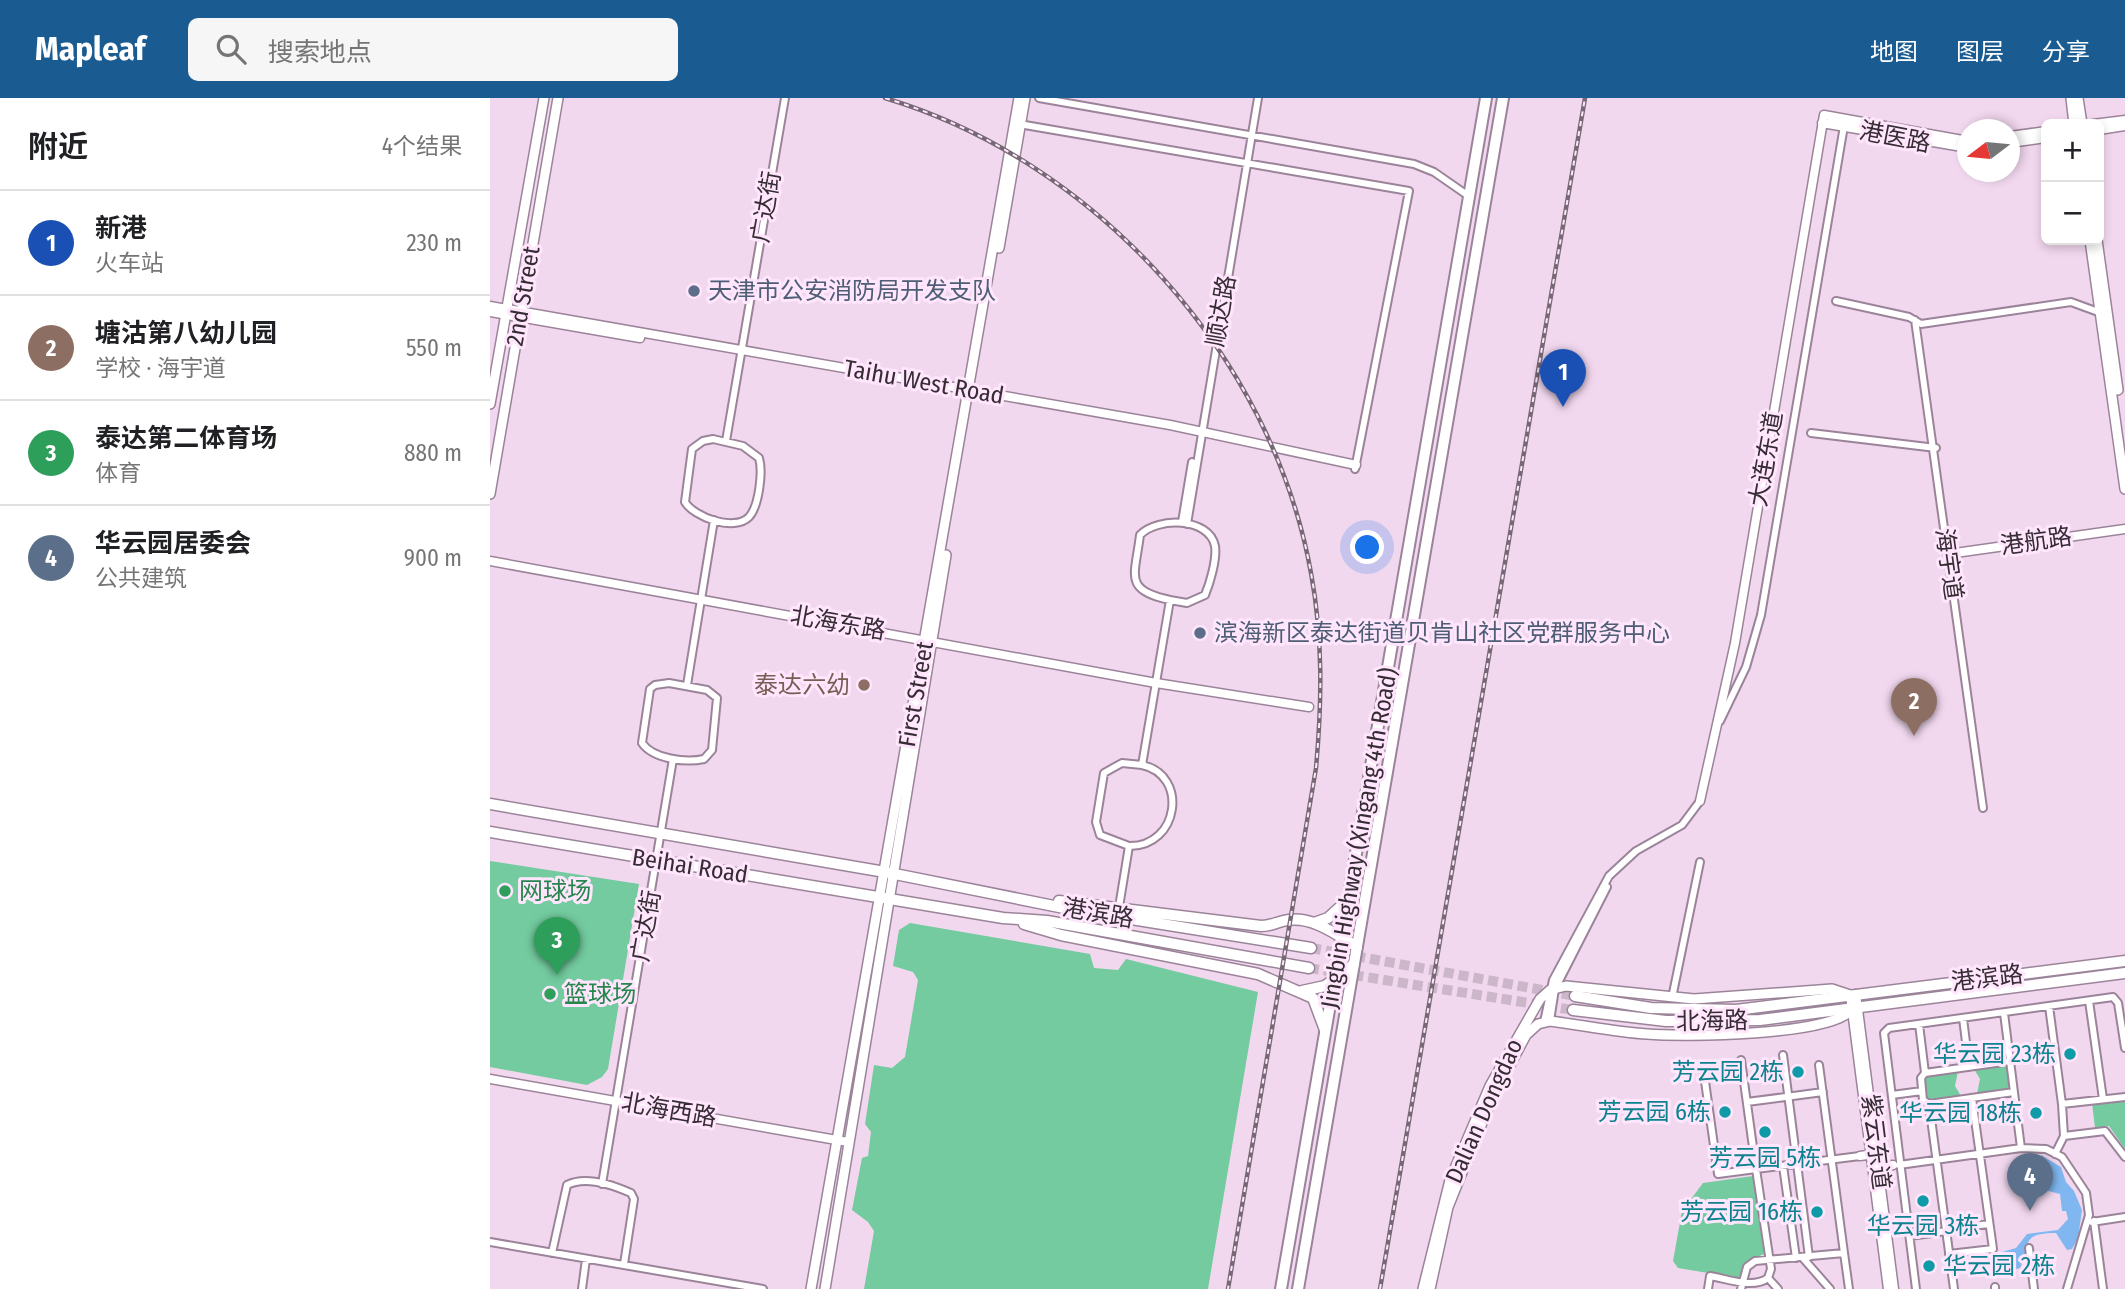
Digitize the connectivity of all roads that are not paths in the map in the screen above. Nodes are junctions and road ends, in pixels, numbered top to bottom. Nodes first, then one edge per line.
1 (544, 98) edge
2 (558, 98) edge
3 (785, 98) edge
4 (1019, 98) edge
5 (1025, 98) edge
6 (1039, 98) edge
7 (1256, 98) edge
8 (1486, 98) edge
9 (1503, 98) edge
10 (2071, 98) edge
11 (2078, 98) edge
12 (1823, 119) joint
13 (2073, 119) edge
14 (2081, 119) edge
15 (2125, 120) edge
16 (1845, 123) junction
17 (2104, 123) edge
18 (1017, 124) junction
19 (2125, 126) edge
20 (2104, 129) edge
21 (2041, 132) edge
22 (1249, 135) junction
23 (2020, 135) edge
24 (1957, 139) edge
25 (2041, 139) edge
26 (2020, 142) edge
27 (1957, 146) edge
28 (1245, 163) junction
29 (1470, 197) junction
30 (2091, 245) edge
31 (2098, 245) edge
32 (1836, 301) dead end
33 (490, 306) edge
34 (490, 312) edge
35 (506, 312) junction
36 (2101, 313) junction
37 (520, 315) junction
38 (1917, 322) junction
39 (742, 353) junction
40 (971, 392) junction
41 (490, 404) edge
42 (2120, 410) edge
43 (1199, 433) junction
44 (1811, 433) dead end
45 (726, 441) junction
46 (2125, 444) edge
47 (1934, 449) junction
48 (1355, 467) joint
49 (2125, 489) edge
50 (490, 494) edge
51 (715, 520) junction
52 (1184, 523) junction
53 (2125, 531) edge
54 (1949, 555) junction
55 (490, 561) edge
56 (702, 598) junction
57 (1170, 600) junction
58 (928, 640) junction
59 (1156, 683) junction
60 (687, 685) junction
61 (1309, 707) dead end
62 (1717, 726) junction
63 (673, 759) junction
64 (1142, 765) junction
65 (1700, 801) joint
66 (490, 804) edge
67 (1984, 807) dead end
68 (490, 832) edge
69 (662, 834) junction
70 (1129, 846) junction
71 (657, 860) junction
72 (1700, 862) dead end
73 (890, 872) junction
74 (1009, 895) junction
75 (886, 897) junction
76 (1349, 899) junction
77 (1119, 907) junction
78 (1003, 918) junction
79 (1314, 923) junction
80 (1342, 938) junction
81 (1357, 947) junction
82 (1311, 948) tunnel mouth
83 (2125, 961) edge
84 (1354, 964) junction
85 (1310, 968) tunnel mouth
86 (2125, 973) edge
87 (1335, 981) junction
88 (1294, 990) junction
89 (1553, 990) junction
90 (1853, 995) junction
91 (1575, 996) tunnel mouth
92 (1672, 998) junction
93 (2089, 1001) junction
94 (2049, 1006) junction
95 (1855, 1008) junction
96 (1573, 1010) tunnel mouth
97 (2004, 1013) junction
98 (1963, 1018) junction
99 (1547, 1022) junction
100 (1919, 1024) junction
101 (1326, 1031) junction
102 (2125, 1048) edge
103 (1783, 1055) dead end
104 (1741, 1060) dead end
105 (2010, 1062) junction
106 (1819, 1065) dead end
107 (1703, 1067) dead end
108 (1969, 1067) junction
109 (1925, 1073) junction
110 (490, 1079) edge
111 (1922, 1091) junction
112 (1823, 1092) junction
113 (2014, 1092) junction
114 (1892, 1095) junction
115 (1788, 1097) junction
116 (2125, 1097) edge
117 (1972, 1098) junction
118 (2103, 1099) junction
119 (617, 1100) junction
120 (1747, 1102) junction
121 (1929, 1104) junction
122 (2063, 1104) junction
123 (2064, 1136) junction
124 (844, 1141) junction
125 (2021, 1147) junction
126 (1874, 1154) junction
127 (1980, 1154) junction
128 (2055, 1154) junction
129 (1860, 1156) joint
130 (1832, 1159) junction
131 (2125, 1159) edge
132 (1937, 1160) junction
133 (1796, 1164) junction
134 (1897, 1165) junction
135 (1783, 1166) junction
136 (1876, 1168) junction
137 (1756, 1169) junction
138 (602, 1184) junction
139 (2125, 1217) edge
140 (2091, 1222) junction
141 (1989, 1224) junction
142 (1946, 1230) junction
143 (1910, 1236) junction
144 (490, 1242) edge
145 (2029, 1248) dead end
146 (1844, 1252) junction
147 (552, 1253) junction
148 (1949, 1254) junction
149 (1802, 1257) junction
150 (586, 1259) junction
151 (1770, 1261) junction
152 (624, 1264) junction
153 (1768, 1278) junction
154 (1741, 1285) edge
155 (809, 1288) edge
156 (582, 1289) edge
157 (763, 1289) edge
158 (825, 1289) edge
159 (1281, 1289) edge
160 (1298, 1289) edge
161 (1423, 1289) edge
162 (1430, 1289) edge
163 (1708, 1289) edge
164 (1777, 1289) edge
165 (1830, 1289) edge
166 (1849, 1289) edge
167 (1888, 1289) edge
168 (1894, 1289) edge
169 (1916, 1289) edge
170 (1954, 1289) edge
171 (2034, 1289) edge
172 (2067, 1289) edge
173 (2103, 1289) edge

1 - 35 main road, 2nd Street
2 - 37 main road, 2nd Street
3 - 39 street, 广达街
4 - 18 main road, First Street
5 - 18 main road, First Street
6 - 22 street
7 - 22 street, 顺达路
8 - 29 highway, Jingbin Highway (Xingang 4th Road)
9 - 81 highway, Jingbin Highway (Xingang 4th Road)
10 - 13 main road
11 - 14 main road
12 - 16 street, 港医路
12 - 62 street, 大连东道
15 - 17 street
16 - 24 street, 港医路
16 - 27 street, 港医路
16 - 62 street
18 - 28 street
18 - 40 main road, First Street
19 - 20 street
21 - 23 street
22 - 28 street, 顺达路
22 - 29 street
25 - 26 street
28 - 43 street, 顺达路
28 - 48 street
29 - 76 highway, Jingbin Highway (Xingang 4th Road)
30 - 36 main road
31 - 42 main road
32 - 38 street
33 - 35 street, Taihu West Road
34 - 35 street, Taihu West Road
35 - 37 street, Taihu West Road
35 - 41 main road, 2nd Street
36 - 38 street
36 - 42 main road
37 - 39 street, Taihu West Road
37 - 50 main road, 2nd Street
38 - 47 street, 海宇道
39 - 40 street, Taihu West Road
39 - 45 street, 广达街
40 - 43 street, Taihu West Road
40 - 58 main road, First Street
42 - 46 main road
42 - 49 main road
43 - 48 street, Taihu West Road
43 - 52 street, 顺达路
44 - 47 street
45 - 51 street
45 - 51 street
47 - 54 street, 海宇道
51 - 56 street
52 - 57 street
52 - 57 street
53 - 54 street, 港航路
54 - 67 street, 海宇道
55 - 56 street, 北海东路
56 - 58 street, 北海东路
56 - 60 street
57 - 59 street
58 - 59 street, 北海东路
58 - 73 main road, First Street
59 - 61 street, 北海东路
59 - 64 street
60 - 63 street
60 - 63 street
62 - 65 street, 大连东道
63 - 69 street, 广达街
64 - 70 street
64 - 70 street
65 - 89 street
66 - 69 main road, Beihai Road
68 - 71 main road, Beihai Road
69 - 71 street, 广达街
69 - 73 main road, Beihai Road
70 - 77 street
71 - 75 main road, Beihai Road
71 - 119 street, 广达街
72 - 92 street
73 - 74 main road, 港滨路
73 - 75 main road, First Street
74 - 77 main road
74 - 82 main road, 港滨路
75 - 78 main road, Beihai Road
75 - 124 main road, First Street
76 - 79 main road
76 - 80 highway, Jingbin Highway (Xingang 4th Road)
77 - 79 main road
78 - 85 main road
78 - 88 main road
79 - 80 main road
80 - 81 main road
80 - 87 highway, Jingbin Highway (Xingang 4th Road)
81 - 84 highway, Jingbin Highway (Xingang 4th Road)
83 - 90 main road, 港滨路
84 - 87 main road
84 - 160 highway, Jingbin Highway (Xingang 4th Road)
86 - 95 main road, 港滨路
87 - 88 main road
87 - 101 highway, Jingbin Highway (Xingang 4th Road)
88 - 101 main road
89 - 92 main road
89 - 99 street
89 - 161 main road, Dalian Dongdao
90 - 91 main road, 北海路
90 - 92 main road
90 - 95 street, 紫云东道
93 - 94 street
93 - 102 street
93 - 118 street
94 - 97 street
94 - 122 street
95 - 96 main road, 北海路
95 - 99 main road, Dalian Dongdao
95 - 126 street, 紫云东道
97 - 98 street
97 - 105 street
98 - 100 street
98 - 108 street
99 - 162 main road, Dalian Dongdao
100 - 109 street
100 - 114 street
101 - 159 highway, Jingbin Highway (Xingang 4th Road)
103 - 115 street
104 - 120 street
105 - 108 street
105 - 113 street
106 - 112 street
107 - 137 street
108 - 109 street
109 - 111 street
110 - 119 street, 北海西路
111 - 114 street
111 - 121 street
112 - 115 street
112 - 130 street
113 - 117 street
113 - 125 street
114 - 134 street
115 - 120 street
115 - 133 street
116 - 118 street
117 - 121 street
117 - 127 street
118 - 122 street
119 - 124 street, 北海西路
119 - 138 street, 广达街
120 - 137 street
121 - 132 street
122 - 123 street
123 - 128 street
123 - 131 street
124 - 155 main road, First Street
124 - 158 main road, First Street
125 - 127 street
125 - 128 street
126 - 129 street
126 - 136 street, 紫云东道
127 - 132 street
127 - 141 street
128 - 140 street
129 - 130 street
130 - 133 street
130 - 146 street
132 - 134 street
132 - 142 street
133 - 135 street
133 - 149 street
134 - 136 street
134 - 143 street
135 - 137 street
135 - 149 street
136 - 167 street, 紫云东道
136 - 168 street, 紫云东道
137 - 151 street
138 - 147 street
138 - 152 street
139 - 140 street
140 - 172 street
140 - 173 street
141 - 142 street
141 - 148 street
142 - 143 street
142 - 148 street
143 - 169 street
144 - 147 street
145 - 171 street
146 - 149 street
146 - 166 street
147 - 150 street
148 - 170 street
149 - 151 street
149 - 165 street
150 - 152 street
150 - 156 street
151 - 153 street
151 - 154 street
152 - 157 street
153 - 154 street
153 - 164 street
154 - 163 street

